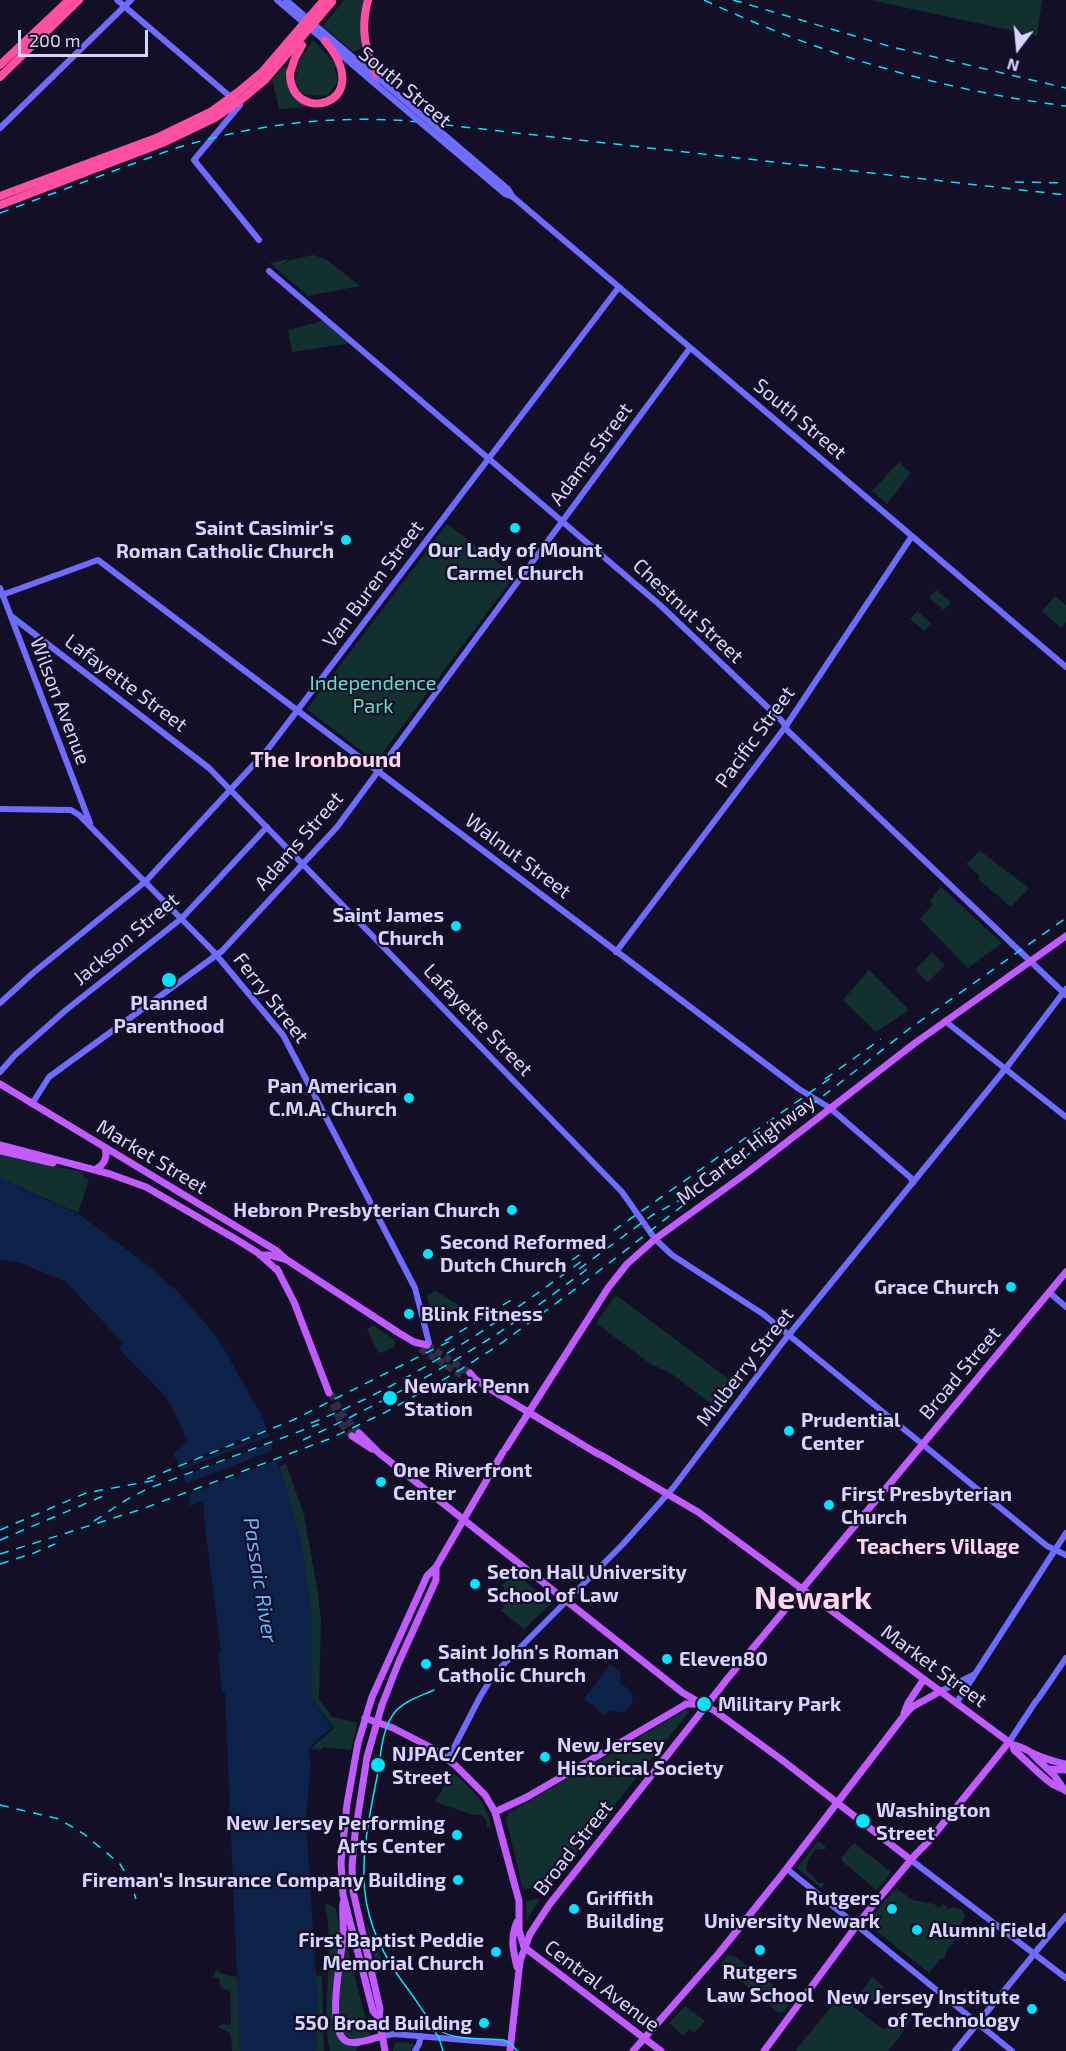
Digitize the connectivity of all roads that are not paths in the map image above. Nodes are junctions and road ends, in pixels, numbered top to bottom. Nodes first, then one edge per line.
1 (69, 0) edge
2 (79, 0) edge
3 (117, 0) edge
4 (131, 0) edge
5 (277, 0) edge
6 (286, 0) edge
7 (368, 0) edge
8 (330, 1) edge
9 (124, 6) junction
10 (325, 41) junction
11 (0, 64) edge
12 (0, 77) edge
13 (377, 81) junction
14 (0, 128) edge
15 (0, 196) edge
16 (0, 205) edge
17 (259, 240) dead end
18 (269, 271) dead end
19 (619, 287) junction
20 (690, 348) junction
21 (489, 459) junction
22 (561, 522) junction
23 (912, 536) junction
24 (1, 591) edge
25 (11, 616) junction
26 (1066, 667) edge
27 (298, 711) junction
28 (786, 726) junction
29 (378, 771) junction
30 (231, 790) junction
31 (80, 800) junction
32 (0, 808) edge
33 (71, 810) junction
34 (90, 824) junction
35 (267, 827) junction
36 (303, 864) junction
37 (146, 881) junction
38 (182, 918) junction
39 (1066, 936) edge
40 (616, 952) junction
41 (217, 955) junction
42 (1031, 960) junction
43 (1065, 992) edge
44 (0, 1003) edge
45 (945, 1021) junction
46 (1005, 1069) junction
47 (0, 1072) edge
48 (0, 1084) edge
49 (32, 1104) junction
50 (830, 1108) junction
51 (1066, 1117) edge
52 (0, 1145) edge
53 (105, 1148) junction
54 (0, 1151) edge
55 (85, 1167) junction
56 (95, 1170) junction
57 (110, 1174) junction
58 (159, 1181) junction
59 (913, 1183) junction
60 (257, 1239) junction
61 (655, 1239) junction
62 (259, 1254) junction
63 (269, 1255) junction
64 (287, 1260) junction
65 (297, 1266) junction
66 (279, 1272) junction
67 (1066, 1272) edge
68 (1049, 1292) junction
69 (1066, 1307) edge
70 (789, 1335) junction
71 (414, 1342) junction
72 (427, 1342) joint
73 (420, 1349) tunnel mouth
74 (470, 1376) tunnel mouth
75 (329, 1391) tunnel mouth
76 (528, 1411) junction
77 (356, 1435) tunnel mouth
78 (922, 1444) junction
79 (668, 1493) junction
80 (464, 1519) junction
81 (1066, 1533) edge
82 (1055, 1550) junction
83 (1066, 1555) edge
84 (436, 1567) junction
85 (801, 1590) junction
86 (567, 1602) junction
87 (1066, 1658) edge
88 (974, 1675) junction
89 (924, 1679) junction
90 (941, 1691) junction
91 (957, 1702) junction
92 (706, 1706) junction
93 (903, 1717) junction
94 (365, 1718) junction
95 (376, 1722) junction
96 (1011, 1744) junction
97 (1029, 1752) junction
98 (448, 1760) junction
99 (1026, 1760) junction
100 (1066, 1764) edge
101 (1048, 1769) junction
102 (1066, 1770) edge
103 (1064, 1790) edge
104 (838, 1802) junction
105 (495, 1812) junction
106 (910, 1860) junction
107 (787, 1869) junction
108 (343, 1895) junction
109 (1066, 1916) edge
110 (519, 1917) junction
111 (856, 1926) junction
112 (524, 1947) junction
113 (517, 1970) junction
114 (1066, 1978) edge
115 (379, 2018) junction
116 (978, 2023) junction
117 (383, 2036) junction
118 (421, 2036) junction
119 (645, 2038) junction
120 (510, 2047) edge
121 (385, 2051) edge
122 (415, 2051) edge
123 (633, 2051) edge
124 (661, 2051) edge
125 (764, 2051) edge
126 (955, 2051) edge
127 (1012, 2051) edge

1 - 11 highway
2 - 12 highway
3 - 9 street
4 - 9 street
5 - 10 street, South Street
6 - 13 street, South Street
7 - 13 highway
8 - 10 highway, bridge
8 - 15 highway, bridge
8 - 16 highway, bridge
9 - 14 street
9 - 17 street
10 - 13 street, South Street
13 - 19 street, South Street, bridge
18 - 21 street, Chestnut Street
19 - 20 street, South Street
19 - 21 street, Van Buren Street
20 - 22 street, Adams Street
20 - 23 street, South Street
21 - 22 street, Chestnut Street
21 - 27 street, Van Buren Street
22 - 28 street, Chestnut Street
22 - 29 street, Adams Street
23 - 26 street, South Street
23 - 28 street, Pacific Street
24 - 25 street, Wilson Avenue
24 - 27 street, Walnut Street
25 - 30 street, Lafayette Street
25 - 31 street, Wilson Avenue
27 - 29 street, Walnut Street
27 - 30 street, Van Buren Street
28 - 40 street, Pacific Street
28 - 42 street, Chestnut Street
29 - 36 street, Adams Street
29 - 40 street, Walnut Street
30 - 35 street, Lafayette Street
30 - 37 street, Van Buren Street
31 - 33 street
31 - 34 street, Wilson Avenue
32 - 33 street
33 - 34 street, Ferry Street
34 - 37 street, Ferry Street
35 - 36 street, Lafayette Street
35 - 38 street, Jackson Street
36 - 41 street, Adams Street
36 - 61 street, Lafayette Street
37 - 38 street, Ferry Street
37 - 44 street, Van Buren Street
38 - 41 street, Ferry Street
38 - 47 street, Jackson Street
39 - 42 main road, McCarter Highway
40 - 50 street, Walnut Street
41 - 49 street, Adams Street
41 - 72 street, Ferry Street
42 - 43 street, Chestnut Street
42 - 45 main road, McCarter Highway
43 - 46 street, Mulberry Street
45 - 46 street
45 - 50 main road, McCarter Highway
46 - 51 street
46 - 59 street, Mulberry Street
48 - 49 main road, Market Street
49 - 53 main road, Market Street
50 - 59 street, Walnut Street
50 - 61 main road, McCarter Highway
52 - 55 main road
53 - 56 main road
53 - 58 main road, Market Street
54 - 55 main road
55 - 56 main road
56 - 57 main road
57 - 58 main road
57 - 62 main road
58 - 60 main road, Market Street
59 - 70 street, Mulberry Street
60 - 63 main road
60 - 64 main road, Market Street
61 - 70 street, Lafayette Street
61 - 76 main road, McCarter Highway
62 - 63 main road, Market Street
62 - 66 main road
63 - 64 main road, Market Street
63 - 66 main road
64 - 65 main road, Market Street
65 - 66 main road
65 - 71 main road, Market Street
66 - 75 main road
67 - 68 main road, Broad Street
68 - 69 street
68 - 78 main road, Broad Street
70 - 78 street, Lafayette Street
70 - 79 street, Mulberry Street
71 - 72 main road, Market Street
71 - 73 main road, Market Street
74 - 76 main road, Market Street
76 - 79 main road, Market Street
76 - 80 main road, McCarter Highway
77 - 80 main road
78 - 82 street, Lafayette Street
78 - 85 main road, Broad Street
79 - 85 main road, Market Street
79 - 86 street, Mulberry Street
80 - 84 main road, McCarter Highway
80 - 86 main road
81 - 82 street
82 - 83 street, Lafayette Street
82 - 88 street
84 - 94 main road, McCarter Highway
84 - 95 main road, McCarter Highway
85 - 89 main road, Market Street
85 - 92 main road, Broad Street
86 - 92 main road
86 - 98 street, Mulberry Street
87 - 96 street
88 - 90 street
88 - 91 street
89 - 90 main road, Market Street
89 - 93 main road
90 - 91 main road, Market Street
90 - 93 main road
91 - 96 main road, Market Street
92 - 104 main road
92 - 105 main road
92 - 112 main road, Broad Street
93 - 104 main road
94 - 95 main road
94 - 108 main road, McCarter Highway
95 - 98 main road
95 - 115 main road, McCarter Highway
96 - 97 main road
96 - 99 main road, Market Street
96 - 106 main road
97 - 100 main road
97 - 101 main road, Market Street
98 - 105 main road
99 - 101 main road
99 - 103 main road, Market Street
101 - 102 main road
101 - 103 main road, Market Street
104 - 106 main road
104 - 107 main road
105 - 110 main road
106 - 111 main road
106 - 114 street
107 - 111 street
107 - 119 main road
108 - 115 main road, McCarter Highway
108 - 117 main road
109 - 116 street, bridge
110 - 112 main road
110 - 113 main road
111 - 116 street
111 - 125 main road
112 - 113 main road
112 - 119 main road, Central Avenue
113 - 120 main road
115 - 117 main road, McCarter Highway
116 - 126 street
116 - 127 street
117 - 118 street
117 - 121 main road, McCarter Highway
118 - 120 street
118 - 122 street
119 - 123 main road
119 - 124 main road, Central Avenue

